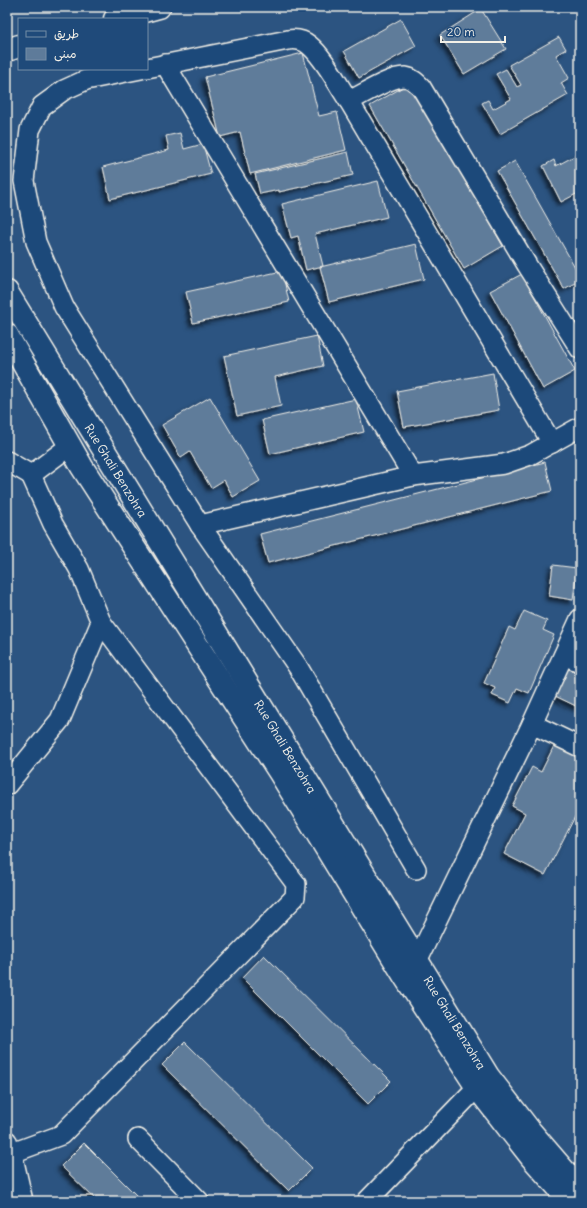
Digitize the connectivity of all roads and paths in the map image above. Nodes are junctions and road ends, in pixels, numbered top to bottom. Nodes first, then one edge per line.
1 (159, 7) edge
2 (119, 18) edge
3 (18, 46) edge
4 (7, 50) edge
5 (156, 66) edge
6 (136, 70) edge
7 (349, 102) junction
8 (7, 292) edge
9 (7, 335) edge
10 (580, 349) edge
11 (580, 427) edge
12 (552, 443) junction
13 (71, 445) junction
14 (7, 461) edge
15 (31, 475) junction
16 (413, 476) junction
17 (200, 524) junction
18 (580, 619) edge
19 (101, 622) junction
20 (572, 658) edge
21 (532, 724) junction
22 (580, 747) edge
23 (7, 785) edge
24 (416, 869) dead end
25 (411, 969) junction
26 (483, 1083) junction
27 (138, 1139) dead end
28 (10, 1147) edge
29 (580, 1189) edge
30 (23, 1201) edge
31 (199, 1201) edge
32 (367, 1201) edge
33 (570, 1201) edge

1 - 2 main road
3 - 4 main road
5 - 7 street
5 - 16 street
6 - 17 street
7 - 10 street
7 - 12 street
8 - 25 main road, Rue Ghali Benzohra
9 - 13 main road, Rue Ghali Benzohra
11 - 12 street
12 - 16 street
13 - 15 street
13 - 25 main road, Rue Ghali Benzohra
14 - 15 street
15 - 19 street
16 - 17 street
17 - 24 street
18 - 20 street
19 - 23 street
19 - 28 street
20 - 21 street
21 - 22 street
21 - 25 street
25 - 26 main road, Rue Ghali Benzohra
26 - 29 main road, Rue Ghali Benzohra
26 - 32 street
26 - 33 main road, Rue Ghali Benzohra
27 - 31 street
28 - 30 street

